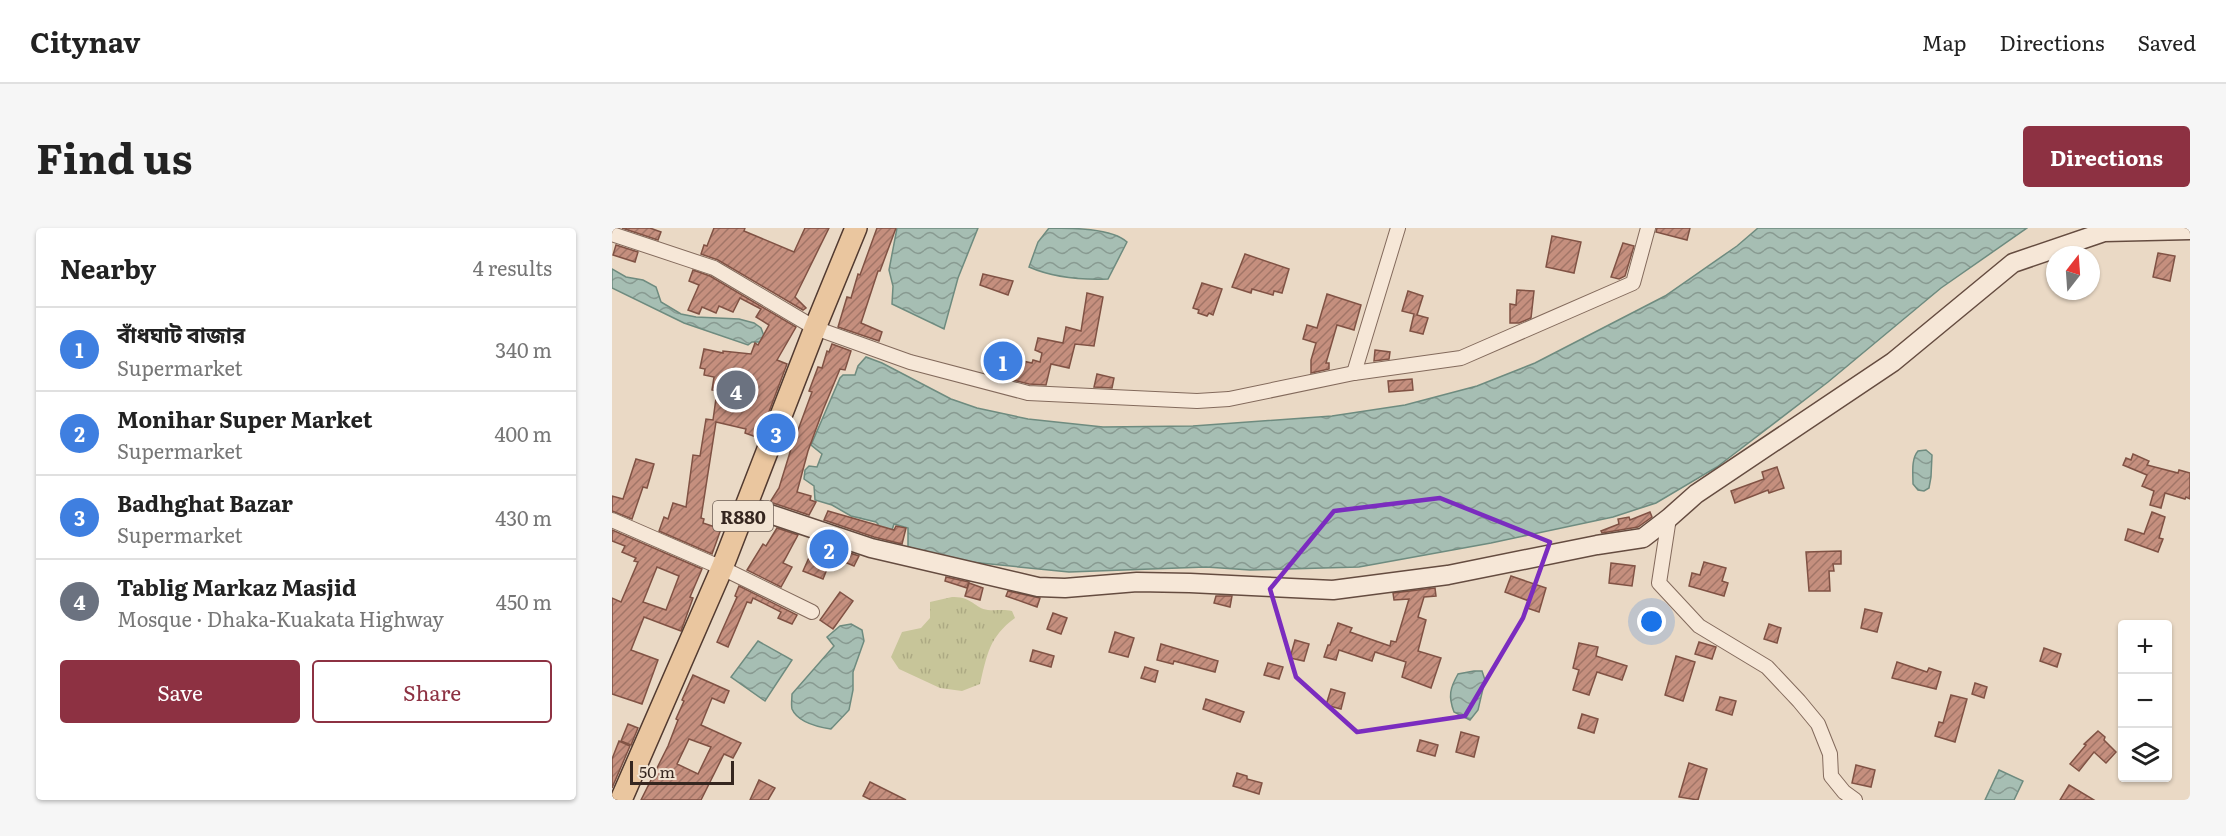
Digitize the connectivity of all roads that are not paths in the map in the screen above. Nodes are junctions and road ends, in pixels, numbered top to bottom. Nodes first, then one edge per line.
1 (856, 228) edge
2 (1398, 228) edge
3 (1648, 228) edge
4 (2190, 230) edge
5 (612, 234) edge
6 (815, 328) junction
7 (1354, 373) junction
8 (746, 506) junction
9 (1669, 518) junction
10 (612, 520) edge
11 (722, 568) junction
12 (812, 612) dead end
13 (621, 800) edge
14 (1855, 800) edge

1 - 6 main road, R880
2 - 7 street
3 - 7 street
4 - 9 street
5 - 6 street
6 - 7 street
6 - 8 main road, R880
8 - 9 street
8 - 11 main road, R880
9 - 14 street
10 - 11 street
11 - 12 street
11 - 13 main road, R880

